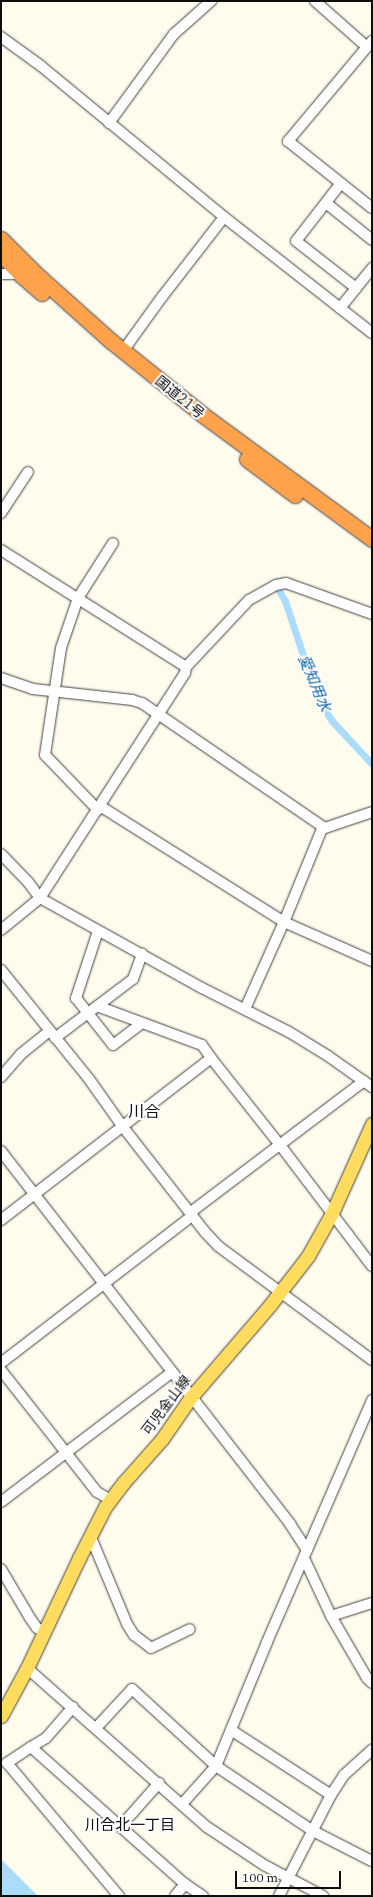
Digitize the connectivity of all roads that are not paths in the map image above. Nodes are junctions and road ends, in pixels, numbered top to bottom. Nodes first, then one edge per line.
1 (211, 1) edge
2 (315, 1) edge
3 (1, 37) edge
4 (369, 44) edge
5 (109, 123) junction
6 (341, 183) junction
7 (326, 203) junction
8 (372, 208) edge
9 (224, 217) junction
10 (1, 239) edge
11 (372, 240) edge
12 (1, 254) edge
13 (372, 268) edge
14 (1, 274) edge
15 (20, 274) junction
16 (356, 288) junction
17 (340, 308) junction
18 (372, 333) edge
19 (123, 351) junction
20 (28, 472) dead end
21 (1, 513) edge
22 (372, 539) edge
23 (113, 543) dead end
24 (1, 550) edge
25 (372, 551) edge
26 (78, 598) junction
27 (372, 614) edge
28 (186, 667) junction
29 (1, 678) edge
30 (54, 691) junction
31 (157, 715) junction
32 (99, 808) junction
33 (372, 812) edge
34 (322, 829) junction
35 (1, 854) edge
36 (40, 898) junction
37 (284, 922) junction
38 (1, 930) edge
39 (98, 931) junction
40 (142, 954) junction
41 (372, 962) edge
42 (1, 970) edge
43 (97, 1006) junction
44 (245, 1009) junction
45 (88, 1013) junction
46 (142, 1023) junction
47 (52, 1035) junction
48 (211, 1058) junction
49 (1, 1077) edge
50 (368, 1084) edge
51 (372, 1124) edge
52 (123, 1127) junction
53 (280, 1145) junction
54 (1, 1151) edge
55 (34, 1194) junction
56 (192, 1213) junction
57 (332, 1214) junction
58 (1, 1220) edge
59 (372, 1266) edge
60 (103, 1283) junction
61 (280, 1292) junction
62 (372, 1360) edge
63 (1, 1363) edge
64 (1, 1370) edge
65 (172, 1372) junction
66 (191, 1397) junction
67 (372, 1400) edge
68 (65, 1453) junction
69 (111, 1500) junction
70 (1, 1502) edge
71 (90, 1534) junction
72 (305, 1554) junction
73 (1, 1569) edge
74 (372, 1603) edge
75 (331, 1616) junction
76 (190, 1629) dead end
77 (44, 1632) junction
78 (28, 1668) junction
79 (372, 1683) edge
80 (73, 1707) junction
81 (1, 1716) edge
82 (96, 1728) junction
83 (231, 1730) junction
84 (31, 1747) junction
85 (372, 1750) edge
86 (216, 1766) junction
87 (159, 1783) junction
88 (331, 1795) junction
89 (182, 1804) junction
90 (120, 1827) junction
91 (313, 1831) junction
92 (372, 1861) edge
93 (288, 1879) junction
94 (185, 1884) junction
95 (119, 1896) edge
96 (175, 1896) edge
97 (203, 1896) edge
98 (279, 1896) edge
99 (323, 1896) edge

1 - 5 street
2 - 4 street
3 - 5 street
4 - 6 street
5 - 9 street
6 - 7 street
6 - 8 street
7 - 11 street
7 - 16 street
9 - 17 street
9 - 19 street
10 - 19 highway, 国道21号
12 - 15 highway, 国道21号
13 - 16 street
14 - 15 street
15 - 25 highway, 国道21号
16 - 17 street
17 - 18 street
19 - 22 highway, 国道21号
20 - 21 street
23 - 26 street
24 - 26 street
26 - 28 street
26 - 30 street
27 - 28 street
28 - 31 street
29 - 30 street
30 - 31 street
30 - 32 street
31 - 32 street
31 - 34 street
32 - 36 street
32 - 37 street
33 - 34 street
34 - 37 street
35 - 36 street
36 - 38 street
36 - 39 street
37 - 41 street
37 - 44 street
39 - 40 street
39 - 45 street
40 - 43 street
40 - 44 street
42 - 47 street
43 - 45 street
43 - 46 street
44 - 50 street
45 - 46 street
45 - 47 street
46 - 48 street
47 - 49 street
47 - 52 street
48 - 52 street
48 - 53 street
50 - 53 street
51 - 57 main road, 可児金山線
52 - 55 street
52 - 56 street
53 - 56 street
53 - 57 street
54 - 55 street
55 - 58 street
55 - 60 street
56 - 60 street
56 - 61 street
57 - 59 street
57 - 61 main road, 可児金山線
60 - 63 street
60 - 65 street
61 - 62 street
61 - 66 main road, 可児金山線
64 - 68 street
65 - 66 street
65 - 68 street
66 - 69 main road, 可児金山線
66 - 72 street
67 - 72 street
68 - 69 street
68 - 70 street
69 - 71 main road, 可児金山線
71 - 76 street
71 - 77 main road, 可児金山線
72 - 75 street
72 - 83 street
73 - 77 street
74 - 75 street
75 - 79 street
77 - 78 main road, 可児金山線
78 - 80 street
78 - 81 main road, 可児金山線
80 - 82 street
80 - 84 street
82 - 86 street
82 - 87 street
83 - 86 street
83 - 88 street
84 - 90 street
84 - 95 street
85 - 88 street
86 - 89 street
86 - 91 street
87 - 89 street
87 - 90 street
88 - 91 street
89 - 93 street
90 - 94 street
91 - 92 street
91 - 93 street
93 - 98 street
93 - 99 street
94 - 96 street
94 - 97 street

